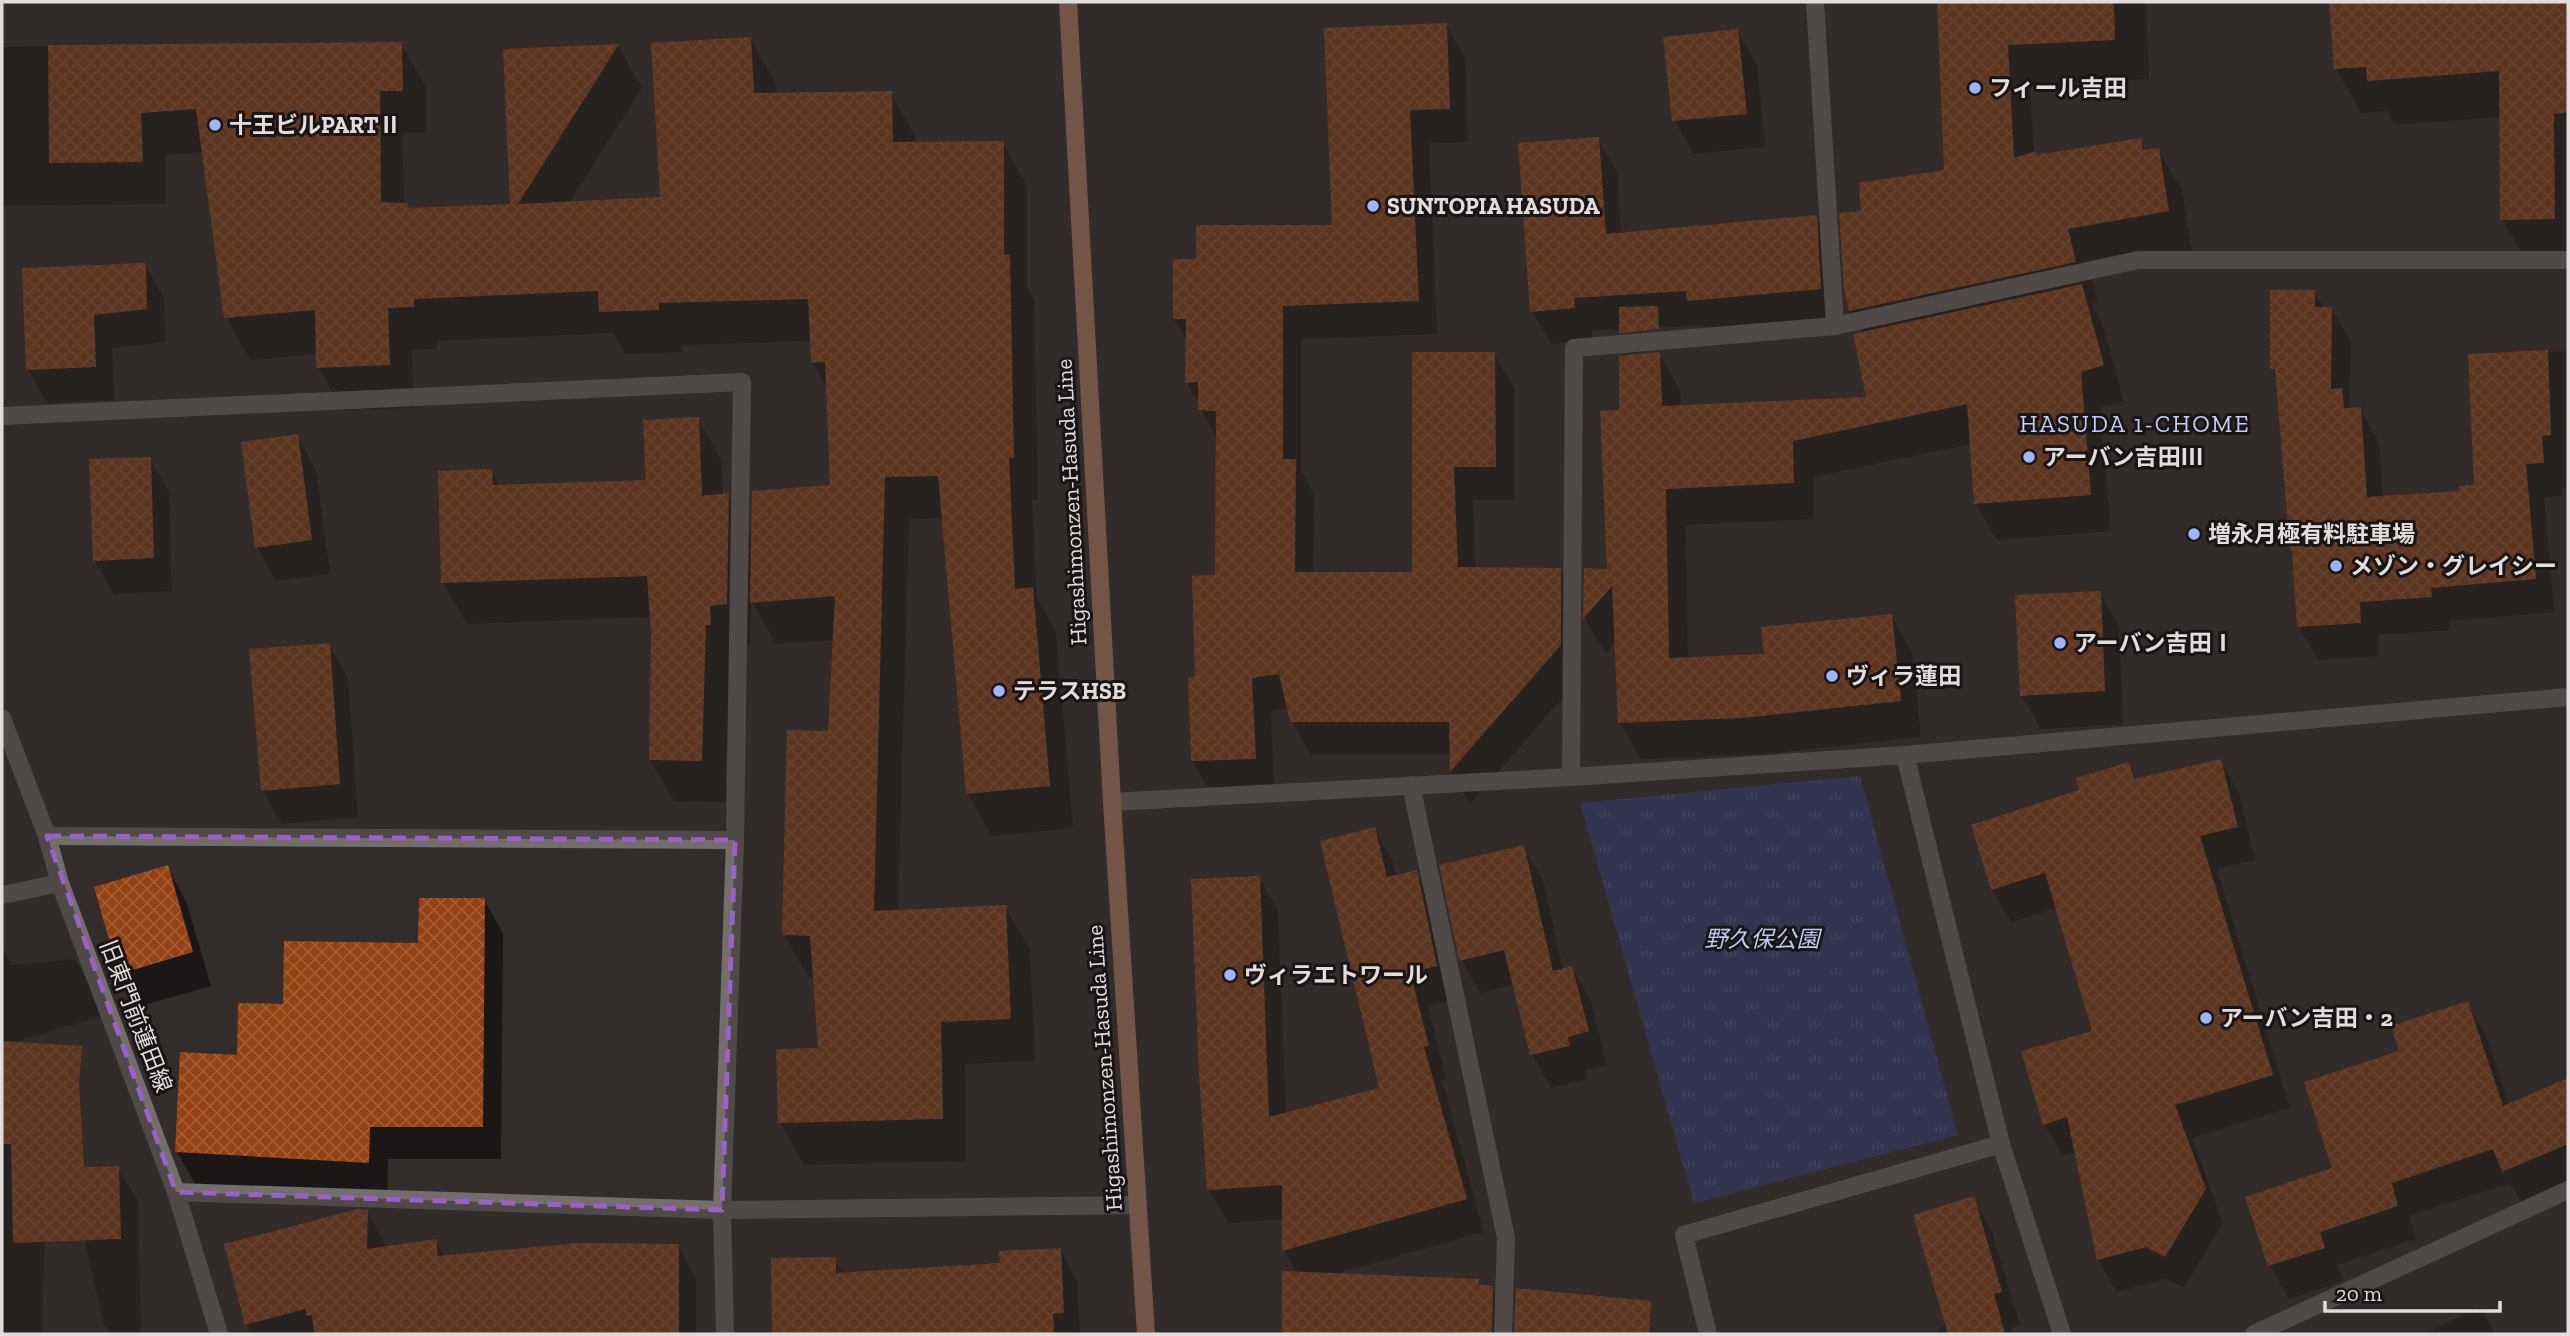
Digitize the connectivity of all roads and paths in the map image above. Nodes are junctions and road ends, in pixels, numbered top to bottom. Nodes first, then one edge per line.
1 (1068, 2) edge
2 (1815, 2) edge
3 (2568, 260) edge
4 (1835, 326) junction
5 (2, 416) edge
6 (2568, 697) edge
7 (2, 718) edge
8 (1905, 755) junction
9 (1571, 777) junction
10 (1410, 785) junction
11 (1112, 802) junction
12 (47, 836) junction
13 (735, 839) junction
14 (60, 883) junction
15 (2, 895) edge
16 (2001, 1144) junction
17 (2568, 1190) edge
18 (176, 1192) junction
19 (1138, 1205) junction
20 (722, 1210) junction
21 (219, 1334) edge
22 (725, 1334) edge
23 (1146, 1334) edge
24 (1503, 1334) edge
25 (1708, 1334) edge
26 (2062, 1334) edge
27 (2254, 1334) edge

1 - 11 main road, Higashimonzen-Hasuda Line
2 - 4 street
3 - 4 street
4 - 9 street
5 - 13 street
6 - 8 street
7 - 12 street, 旧東門前蓮田線
8 - 9 street
8 - 16 street
9 - 10 street
10 - 11 street
10 - 24 street
11 - 19 main road, Higashimonzen-Hasuda Line
12 - 13 street
12 - 14 street, 旧東門前蓮田線
13 - 20 street
14 - 15 street
14 - 18 street, 旧東門前蓮田線
16 - 25 street
16 - 26 street
17 - 27 street
18 - 20 street
18 - 21 street, 旧東門前蓮田線
19 - 20 street
19 - 23 main road, Higashimonzen-Hasuda Line
20 - 22 street

